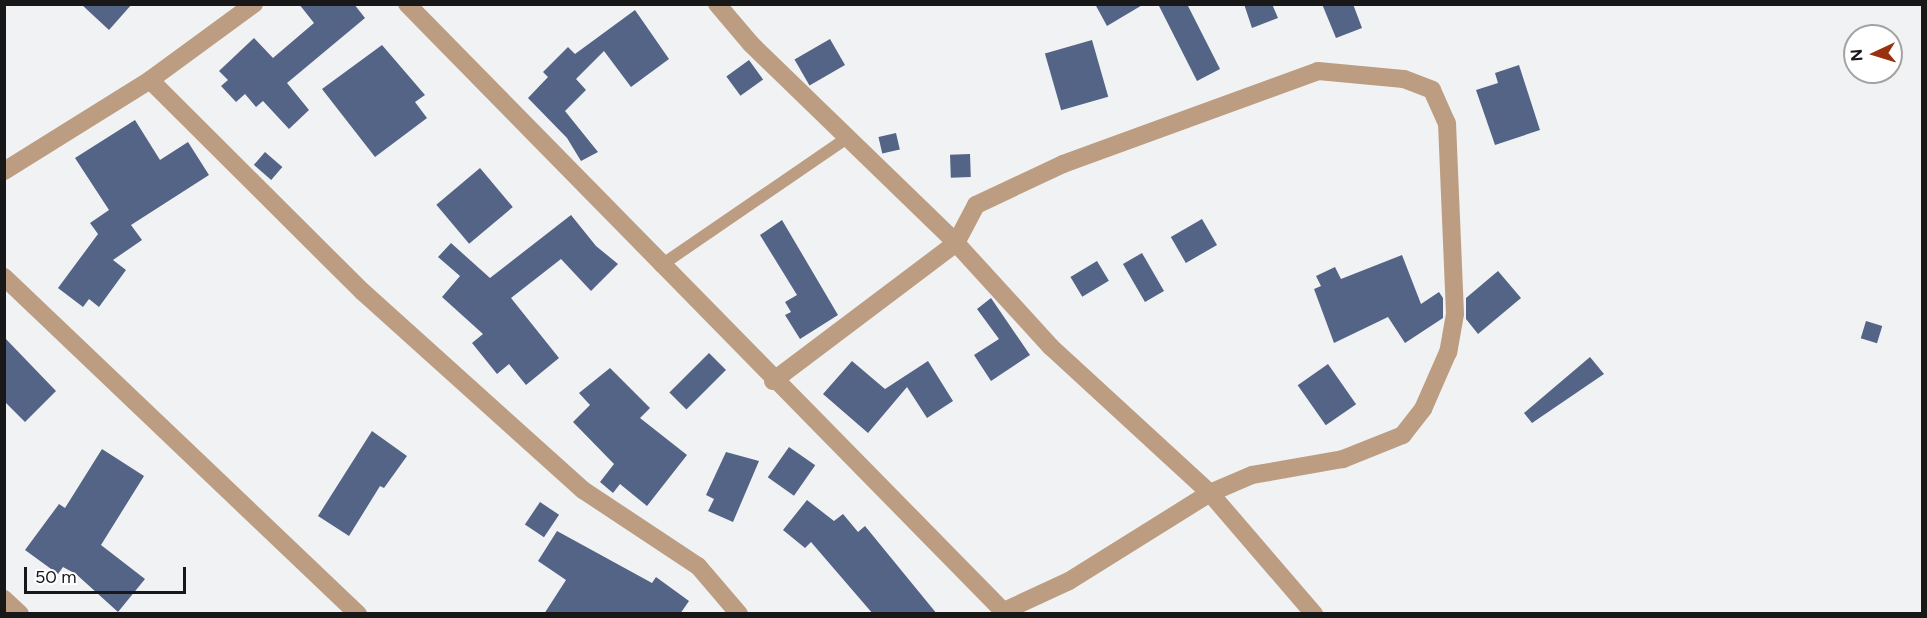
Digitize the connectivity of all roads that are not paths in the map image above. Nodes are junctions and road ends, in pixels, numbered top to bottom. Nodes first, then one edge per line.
1 (254, 4) edge
2 (407, 4) edge
3 (717, 4) edge
4 (150, 80) junction
5 (847, 138) junction
6 (4, 171) edge
7 (956, 243) junction
8 (660, 266) junction
9 (4, 277) edge
10 (773, 381) junction
11 (1210, 493) junction
12 (4, 599) edge
13 (1005, 612) edge
14 (20, 614) edge
15 (358, 614) edge
16 (739, 614) edge
17 (1314, 614) edge

1 - 4 street
2 - 8 street
3 - 5 street
4 - 6 street
4 - 16 street
5 - 7 street
5 - 8 lane
7 - 10 street
7 - 11 street
7 - 11 street
8 - 10 street
9 - 15 street
10 - 13 street
11 - 13 street
11 - 17 street
12 - 14 street

